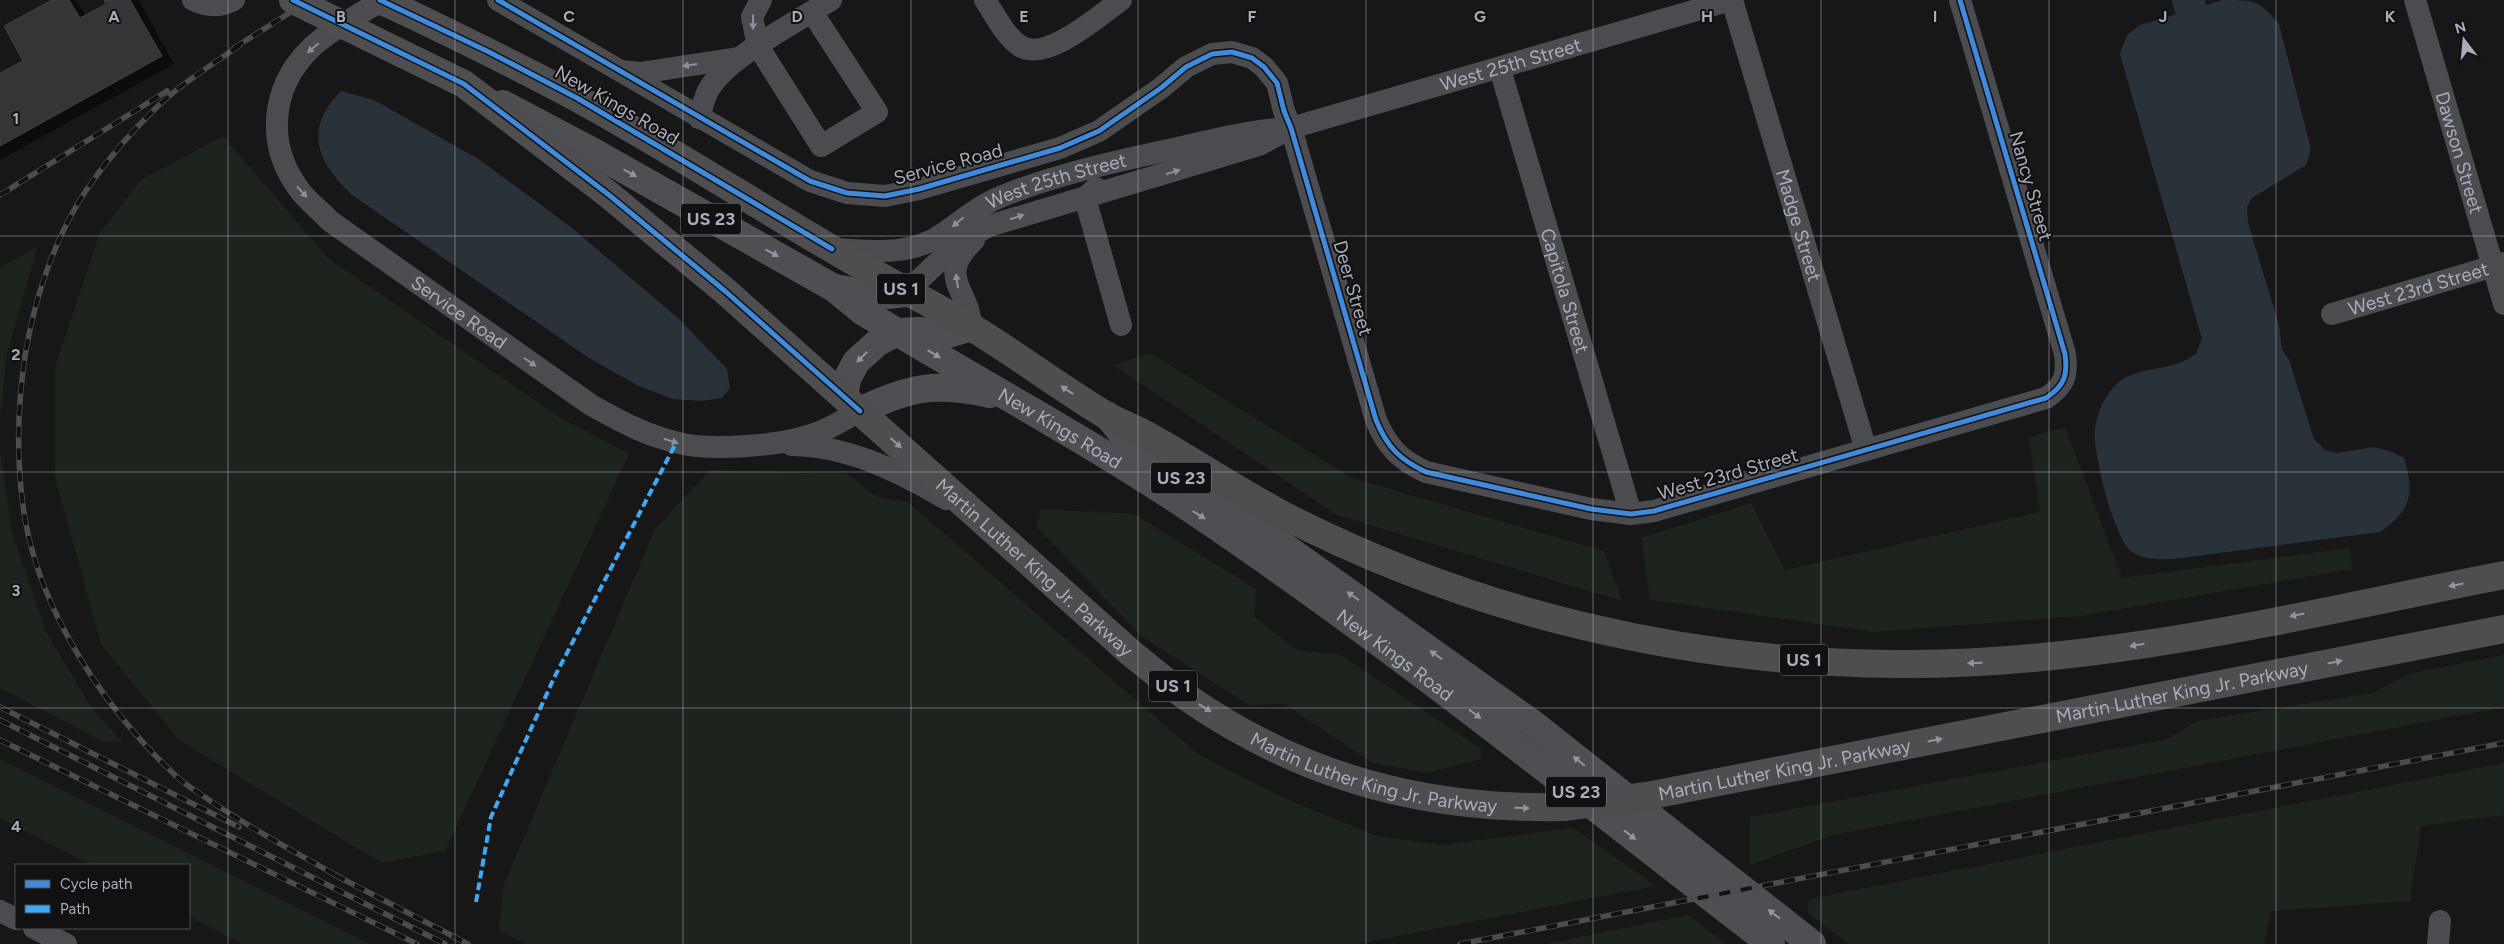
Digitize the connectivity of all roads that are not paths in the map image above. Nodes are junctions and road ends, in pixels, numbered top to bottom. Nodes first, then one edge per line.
1 (193, 0) edge
2 (234, 0) edge
3 (294, 0) edge
4 (498, 0) edge
5 (761, 0) edge
6 (831, 0) edge
7 (985, 0) edge
8 (1121, 0) edge
9 (1731, 0) edge
10 (1960, 0) edge
11 (2415, 0) edge
12 (388, 4) edge
13 (812, 12) junction
14 (758, 46) junction
15 (738, 58) junction
16 (1500, 69) junction
17 (618, 71) junction
18 (464, 84) junction
19 (699, 118) junction
20 (1291, 128) junction
21 (1134, 157) junction
22 (1085, 198) junction
23 (989, 226) junction
24 (832, 249) junction
25 (2498, 265) edge
26 (834, 288) junction
27 (906, 293) junction
28 (2504, 304) edge
29 (2332, 314) dead end
30 (1121, 325) dead end
31 (971, 327) junction
32 (897, 332) junction
33 (2065, 381) joint
34 (1008, 398) junction
35 (852, 404) junction
36 (1108, 416) junction
37 (758, 445) junction
38 (1866, 450) junction
39 (1394, 453) joint
40 (1631, 514) junction
41 (987, 524) junction
42 (2504, 575) edge
43 (2504, 629) edge
44 (1386, 633) junction
45 (0, 911) edge
46 (15, 918) edge
47 (2440, 920) dead end
48 (36, 929) edge
49 (66, 944) edge
50 (1771, 944) edge
51 (1812, 944) edge
52 (2438, 944) edge

1 - 2 street
3 - 18 highway, New Kings Road / US 1, bridge
4 - 17 street, Service Road
5 -> 14 street
6 - 13 street
7 - 8 street
9 - 16 street, West 25th Street
9 - 38 street, Madge Street
10 - 33 street, Nancy Street
11 - 25 street, Dawson Street
12 - 24 highway, New Kings Road / US 1
12 -> 37 street, Service Road
13 - 14 street
13 - 14 street
14 - 15 street
15 -> 17 street
15 - 19 street
16 - 20 street, West 25th Street
16 - 40 street, Capitola Street
17 - 19 street, Service Road
18 -> 26 main road, New Kings Road / US 23
18 - 35 highway, Martin Luther King Jr. Parkway / US 1
19 - 20 street, Service Road
20 - 21 street, West 25th Street
22 -> 20 street, West 25th Street
20 - 39 street, Deer Street
21 - 22 street
21 -> 24 street, West 25th Street
23 -> 22 street, West 25th Street
22 - 30 street
23 - 27 street, West 25th Street
31 -> 23 street
24 - 27 highway, New Kings Road / US 1
25 - 28 street, Dawson Street
25 - 29 street, West 23rd Street
26 - 27 main road
26 - 32 main road, New Kings Road / US 23
27 - 31 highway, New Kings Road / US 1
31 - 32 main road
36 -> 31 highway, New Kings Road / US 1
32 -> 34 main road, New Kings Road / US 23
32 -> 35 main road
33 - 38 street, West 23rd Street
34 - 35 main road
34 -> 44 main road, New Kings Road / US 23
35 - 37 street, Service Road
35 -> 41 highway, Martin Luther King Jr. Parkway / US 1
42 -> 36 highway, US 1
44 -> 36 main road, New Kings Road / US 23
37 - 41 street
38 - 40 street, West 23rd Street
39 - 40 street, West 23rd Street
41 -> 43 highway, Martin Luther King Jr. Parkway / US 1, bridge
44 -> 50 main road, New Kings Road / US 23
51 -> 44 main road, New Kings Road / US 23
45 - 46 street
47 - 52 street
48 - 49 street

